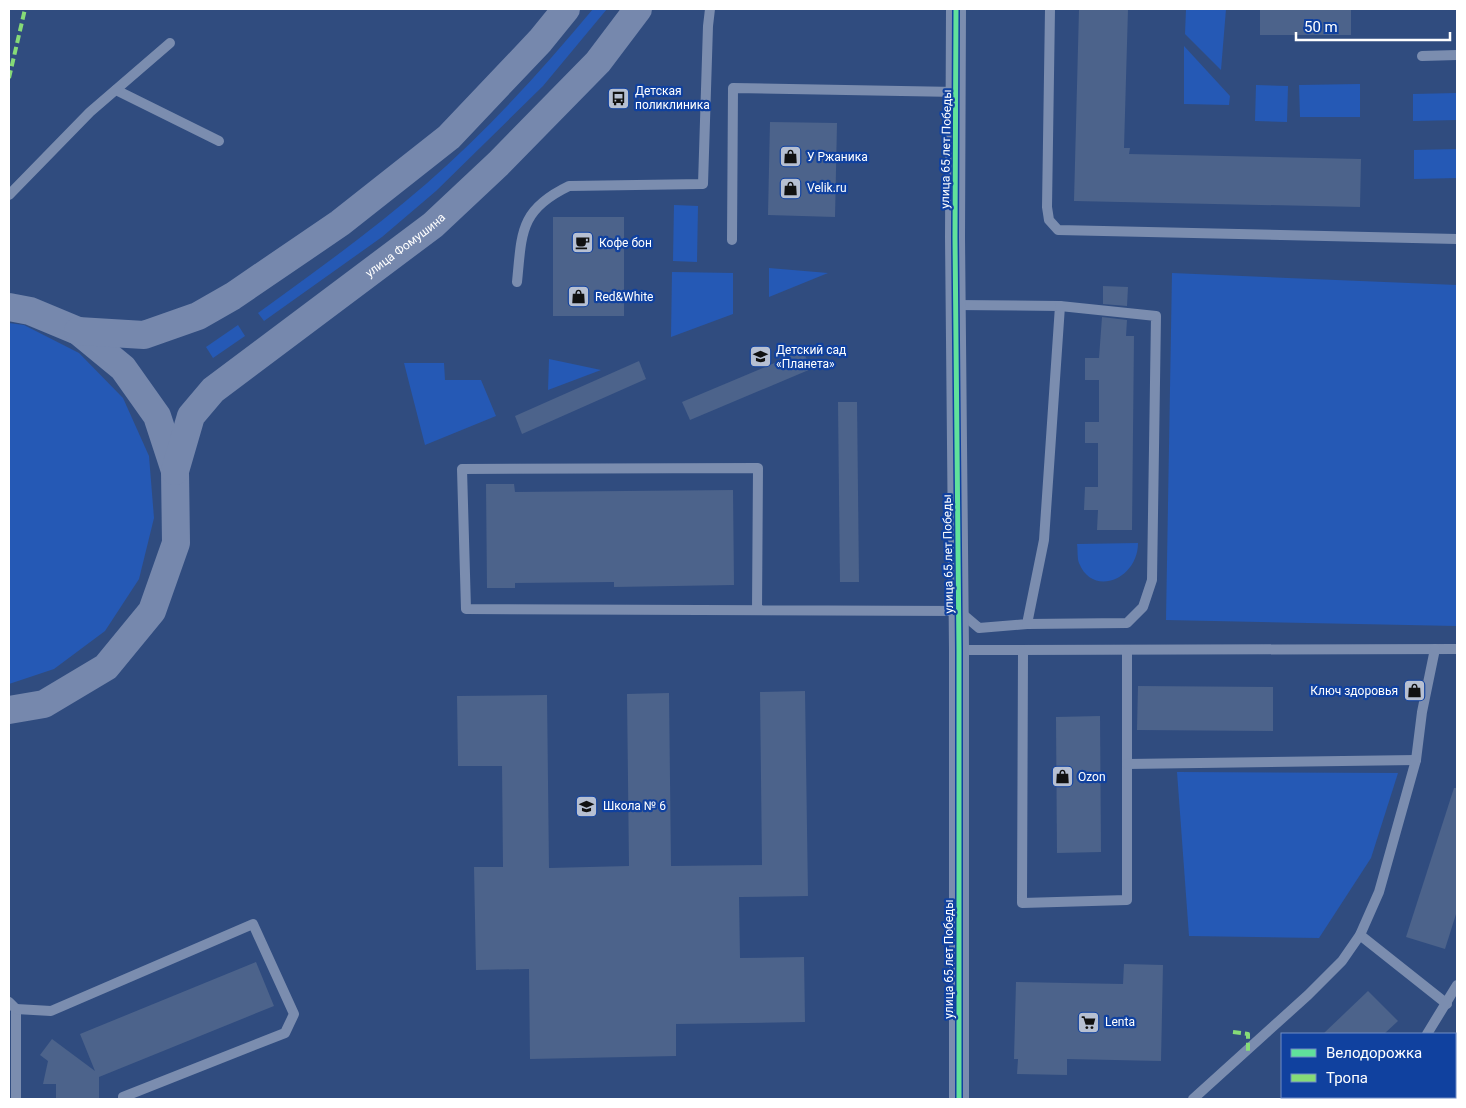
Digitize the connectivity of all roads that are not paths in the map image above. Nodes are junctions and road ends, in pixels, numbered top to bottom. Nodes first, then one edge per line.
1 (566, 9) edge
2 (638, 9) edge
3 (710, 9) edge
4 (956, 9) edge
5 (1050, 9) edge
6 (170, 43) dead end
7 (1457, 55) edge
8 (1422, 56) dead end
9 (116, 90) junction
10 (957, 92) junction
11 (219, 141) dead end
12 (9, 195) edge
13 (1457, 239) edge
14 (732, 240) dead end
15 (517, 282) dead end
16 (956, 305) junction
17 (1060, 306) junction
18 (9, 307) edge
19 (78, 331) junction
20 (175, 471) junction
21 (757, 610) junction
22 (959, 611) junction
23 (1027, 624) junction
24 (1435, 649) junction
25 (1457, 649) edge
26 (959, 650) junction
27 (1023, 651) junction
28 (1127, 651) junction
29 (9, 710) edge
30 (1416, 760) junction
31 (1127, 764) junction
32 (1360, 936) junction
33 (1457, 985) edge
34 (1447, 1004) junction
35 (13, 1005) edge
36 (1428, 1033) edge
37 (16, 1099) edge
38 (123, 1099) edge
39 (958, 1099) edge
40 (1193, 1099) edge

1 - 19 main road
2 - 20 main road, улица Фомушина
3 - 15 lane
4 - 10 street, улица 65 лет Победы
5 - 13 lane
6 - 9 lane
7 - 8 lane
9 - 11 lane
9 - 12 lane
10 - 14 lane
10 - 16 street, улица 65 лет Победы
16 - 17 lane
16 - 22 street, улица 65 лет Победы
17 - 23 lane
17 - 23 lane
18 - 19 main road
19 - 20 main road
20 - 29 main road
21 - 21 lane
21 - 22 lane
22 - 23 lane
22 - 26 street, улица 65 лет Победы
24 - 25 lane
24 - 28 lane
24 - 30 lane
26 - 27 lane
26 - 39 street, улица 65 лет Победы
27 - 28 lane
27 - 31 lane
28 - 31 lane
30 - 31 lane
30 - 32 lane
32 - 34 lane
32 - 40 lane
33 - 34 lane
34 - 36 lane
35 - 37 lane
35 - 38 lane

